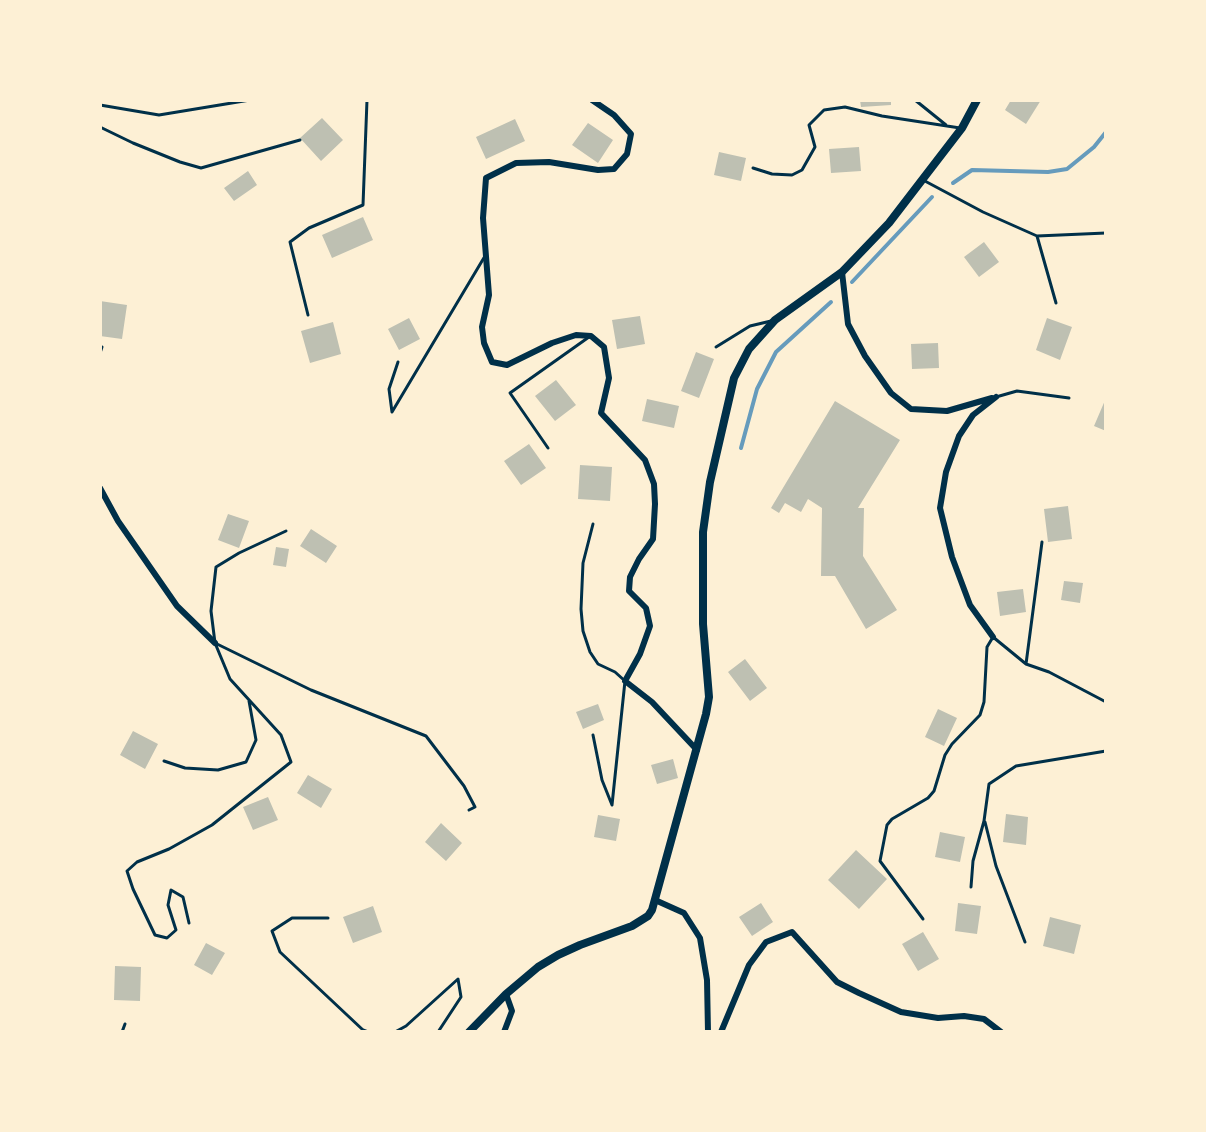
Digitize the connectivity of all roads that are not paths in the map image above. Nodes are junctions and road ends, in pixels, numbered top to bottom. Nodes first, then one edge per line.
1 (250, 100) edge
2 (367, 100) edge
3 (592, 100) edge
4 (915, 100) edge
5 (977, 100) edge
6 (100, 105) edge
7 (947, 126) junction
8 (100, 127) edge
9 (962, 128) junction
10 (300, 140) dead end
11 (753, 168) dead end
12 (922, 179) junction
13 (1106, 234) edge
14 (1037, 236) junction
15 (485, 254) junction
16 (842, 272) junction
17 (1056, 303) dead end
18 (308, 315) dead end
19 (775, 320) junction
20 (591, 336) junction
21 (102, 347) dead end
22 (716, 347) dead end
23 (100, 353) edge
24 (398, 362) dead end
25 (996, 397) junction
26 (1069, 398) dead end
27 (548, 448) dead end
28 (100, 488) edge
29 (593, 524) dead end
30 (286, 531) dead end
31 (1042, 542) dead end
32 (993, 637) junction
33 (215, 644) junction
34 (1026, 663) junction
35 (625, 681) junction
36 (249, 699) junction
37 (1106, 702) edge
38 (593, 735) dead end
39 (697, 750) junction
40 (1106, 751) edge
41 (164, 761) dead end
42 (469, 810) dead end
43 (984, 821) junction
44 (971, 887) dead end
45 (655, 900) junction
46 (328, 918) dead end
47 (923, 919) dead end
48 (189, 923) dead end
49 (1025, 942) dead end
50 (506, 994) junction
51 (125, 1024) dead end
52 (122, 1032) edge
53 (368, 1032) edge
54 (395, 1032) edge
55 (438, 1032) edge
56 (469, 1032) edge
57 (504, 1032) edge
58 (708, 1032) edge
59 (721, 1032) edge
60 (1001, 1032) edge

1 - 6 lane
2 - 18 lane
3 - 15 street
4 - 7 lane
5 - 9 street
7 - 9 lane
7 - 11 lane
8 - 10 lane
9 - 12 street
12 - 14 lane
12 - 16 street
13 - 14 lane
14 - 17 lane
15 - 20 street
15 - 24 lane
16 - 19 street
16 - 25 street
19 - 22 lane
19 - 39 street
20 - 27 lane
20 - 35 street
21 - 23 lane
25 - 26 lane
25 - 32 street
28 - 33 street
29 - 35 lane
30 - 33 lane
31 - 34 lane
32 - 34 lane
32 - 47 lane
33 - 36 lane
33 - 42 lane
34 - 37 lane
35 - 38 lane
35 - 39 street
36 - 41 lane
36 - 48 lane
39 - 45 street
40 - 43 lane
43 - 44 lane
43 - 49 lane
45 - 50 street
45 - 58 street
46 - 53 lane
50 - 56 street
50 - 57 street
51 - 52 lane
54 - 55 lane
59 - 60 street

